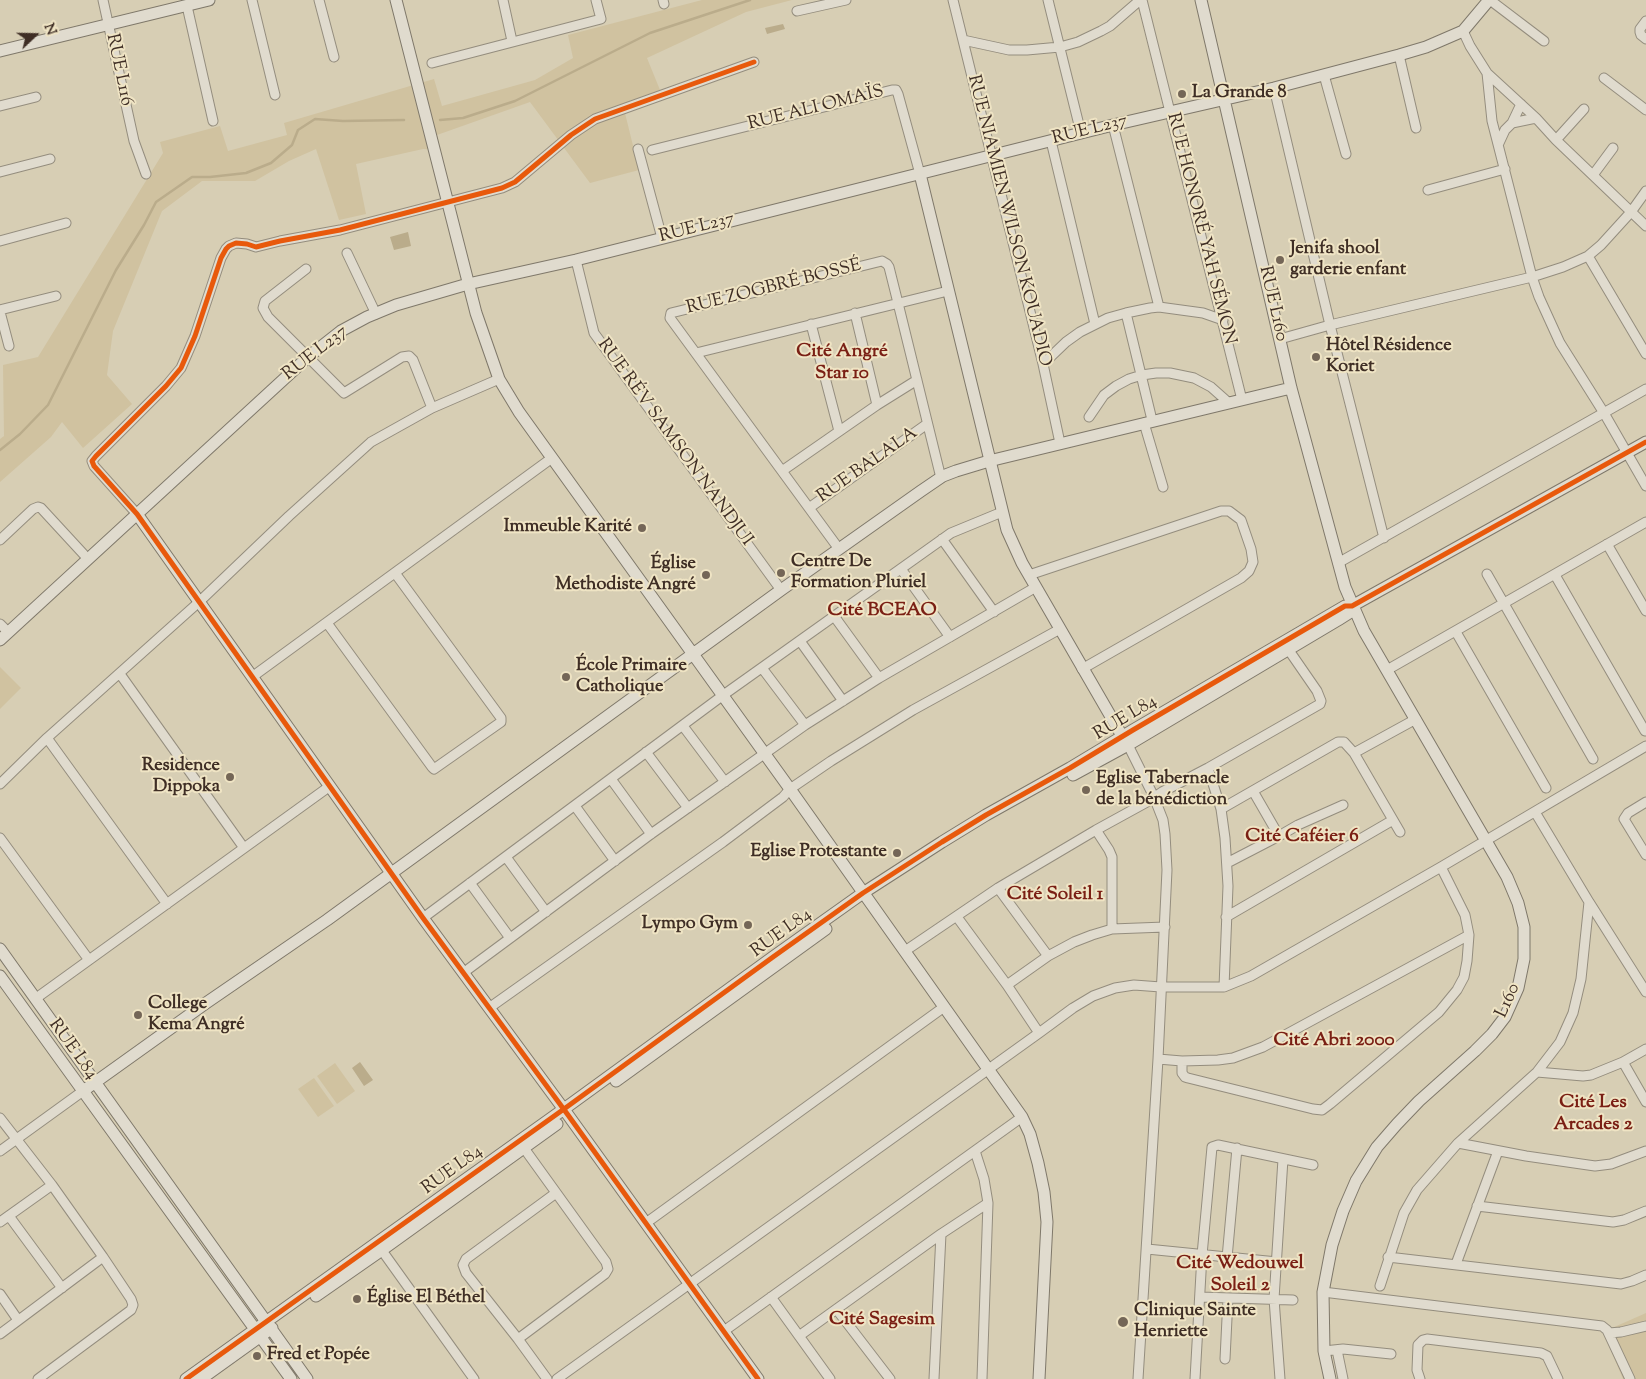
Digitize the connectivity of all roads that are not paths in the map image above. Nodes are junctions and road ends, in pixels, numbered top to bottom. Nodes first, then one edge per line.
1 (103, 0) edge
2 (209, 0) edge
3 (252, 0) edge
4 (319, 0) edge
5 (396, 0) edge
6 (503, 0) edge
7 (596, 0) edge
8 (846, 0) edge
9 (953, 0) edge
10 (1048, 0) edge
11 (1141, 0) edge
12 (1201, 0) edge
13 (1490, 0) edge
14 (187, 6) junction
15 (797, 11) dead end
16 (1646, 21) edge
17 (108, 24) junction
18 (1463, 31) junction
19 (1646, 39) edge
20 (963, 40) junction
21 (1544, 41) dead end
22 (512, 42) junction
23 (1060, 47) junction
24 (0, 51) edge
25 (1399, 55) junction
26 (334, 57) dead end
27 (754, 62) dead end
28 (432, 63) dead end
29 (1487, 73) junction
30 (1324, 75) junction
31 (1604, 78) dead end
32 (1274, 88) junction
33 (275, 95) dead end
34 (36, 97) dead end
35 (1225, 99) junction
36 (1520, 104) junction
37 (0, 106) edge
38 (1584, 109) dead end
39 (1646, 110) edge
40 (1171, 112) junction
41 (1536, 118) junction
42 (213, 121) dead end
43 (1492, 121) junction
44 (1510, 125) junction
45 (1113, 126) junction
46 (1416, 128) dead end
47 (1081, 133) junction
48 (1556, 140) junction
49 (1051, 141) junction
50 (1498, 143) junction
51 (1613, 148) dead end
52 (638, 149) dead end
53 (652, 150) dead end
54 (1346, 154) dead end
55 (992, 155) junction
56 (50, 158) dead end
57 (1505, 169) junction
58 (0, 172) edge
59 (146, 174) dead end
60 (920, 174) junction
61 (1593, 175) junction
62 (1428, 190) dead end
63 (1646, 191) edge
64 (447, 202) junction
65 (1631, 212) junction
66 (66, 223) dead end
67 (1646, 226) edge
68 (662, 238) junction
69 (0, 241) edge
70 (347, 253) dead end
71 (1588, 256) junction
72 (576, 260) junction
73 (306, 269) dead end
74 (1532, 277) junction
75 (468, 284) junction
76 (948, 291) junction
77 (56, 296) dead end
78 (898, 303) junction
79 (1159, 307) junction
80 (0, 311) edge
81 (855, 313) junction
82 (1126, 313) junction
83 (376, 314) junction
84 (1223, 320) junction
85 (811, 324) junction
86 (1095, 324) junction
87 (1330, 325) junction
88 (1280, 339) junction
89 (8, 346) dead end
90 (696, 353) junction
91 (1646, 354) edge
92 (308, 357) junction
93 (1043, 364) junction
94 (1142, 375) junction
95 (499, 379) junction
96 (917, 380) junction
97 (1291, 388) junction
98 (1646, 389) edge
99 (1242, 400) junction
100 (1229, 403) junction
101 (878, 404) junction
102 (432, 408) junction
103 (1604, 413) junction
104 (1089, 416) dead end
105 (1148, 422) junction
106 (928, 424) junction
107 (839, 431) junction
108 (1646, 442) edge
109 (1060, 443) junction
110 (1627, 453) junction
111 (552, 458) junction
112 (989, 461) junction
113 (782, 471) junction
114 (941, 478) junction
115 (1646, 486) edge
116 (1163, 487) dead end
117 (808, 508) junction
118 (1002, 512) junction
119 (137, 514) junction
120 (1646, 522) edge
121 (1384, 538) junction
122 (942, 539) junction
123 (0, 540) edge
124 (1608, 544) junction
125 (839, 549) junction
126 (88, 559) junction
127 (1338, 564) junction
128 (900, 569) junction
129 (395, 573) junction
130 (1487, 574) dead end
131 (1029, 575) junction
132 (1555, 575) junction
133 (1036, 588) junction
134 (781, 590) junction
135 (199, 602) junction
136 (1504, 604) junction
137 (1352, 606) junction
138 (1646, 611) edge
139 (994, 612) junction
140 (834, 616) junction
141 (327, 623) junction
142 (1060, 629) junction
143 (3, 632) edge
144 (1456, 632) junction
145 (950, 637) junction
146 (800, 641) junction
147 (1288, 649) junction
148 (692, 654) junction
149 (762, 668) junction
150 (1082, 669) junction
151 (1387, 670) junction
152 (120, 674) junction
153 (252, 677) junction
154 (879, 678) junction
155 (722, 696) junction
156 (843, 700) junction
157 (1416, 719) junction
158 (805, 725) junction
159 (682, 726) junction
160 (1645, 731) edge
161 (47, 738) junction
162 (1125, 741) junction
163 (1646, 746) edge
164 (646, 752) junction
165 (1354, 753) junction
166 (764, 754) junction
167 (1594, 759) dead end
168 (1208, 768) junction
169 (611, 779) junction
170 (725, 782) junction
171 (0, 784) edge
172 (330, 786) junction
173 (1546, 788) dead end
174 (790, 789) junction
175 (1253, 791) junction
176 (1154, 797) junction
177 (1646, 802) edge
178 (1343, 805) dead end
179 (575, 806) junction
180 (688, 808) junction
181 (1221, 809) junction
182 (1536, 812) junction
183 (1393, 820) junction
184 (1096, 830) junction
185 (1400, 832) dead end
186 (651, 834) junction
187 (1279, 836) junction
188 (0, 838) edge
189 (1486, 841) junction
190 (244, 848) junction
191 (1646, 856) edge
192 (506, 857) junction
193 (615, 861) junction
194 (1227, 863) junction
195 (1441, 868) junction
196 (391, 874) junction
197 (470, 883) junction
198 (998, 888) junction
199 (865, 896) junction
200 (1589, 902) junction
201 (167, 904) junction
202 (546, 912) junction
203 (957, 917) junction
204 (1226, 917) junction
205 (423, 918) junction
206 (1165, 927) junction
207 (1112, 929) junction
208 (1469, 935) junction
209 (510, 938) junction
210 (0, 949) edge
211 (905, 951) junction
212 (1048, 956) junction
213 (89, 960) junction
214 (463, 973) junction
215 (0, 976) edge
216 (1007, 985) junction
217 (1161, 987) junction
218 (1224, 987) junction
219 (1646, 992) edge
220 (36, 999) junction
221 (944, 1007) junction
222 (489, 1008) junction
223 (1039, 1033) junction
224 (1646, 1049) edge
225 (1158, 1059) junction
226 (1182, 1061) junction
227 (1623, 1062) junction
228 (989, 1070) junction
229 (1537, 1072) junction
230 (96, 1082) junction
231 (83, 1091) junction
232 (1646, 1102) edge
233 (566, 1112) junction
234 (1022, 1117) junction
235 (0, 1118) edge
236 (16, 1139) junction
237 (1458, 1143) junction
238 (521, 1144) junction
239 (1237, 1148) junction
240 (1498, 1150) junction
241 (0, 1151) edge
242 (975, 1151) junction
243 (1646, 1151) edge
244 (1283, 1159) junction
245 (1313, 1165) dead end
246 (52, 1185) junction
247 (556, 1193) junction
248 (988, 1203) junction
249 (1477, 1206) junction
250 (1646, 1211) edge
251 (9, 1216) junction
252 (0, 1222) edge
253 (646, 1223) junction
254 (941, 1234) junction
255 (379, 1247) junction
256 (1147, 1249) junction
257 (1202, 1255) junction
258 (104, 1257) junction
259 (1388, 1257) junction
260 (1227, 1258) junction
261 (1277, 1262) junction
262 (1456, 1264) junction
263 (1646, 1275) edge
264 (689, 1283) junction
265 (1380, 1286) dead end
266 (62, 1288) junction
267 (1324, 1292) junction
268 (0, 1294) edge
269 (770, 1297) junction
270 (1200, 1297) junction
271 (1228, 1298) junction
272 (1274, 1300) junction
273 (1293, 1300) dead end
274 (837, 1310) junction
275 (18, 1320) junction
276 (268, 1326) junction
277 (1646, 1326) edge
278 (724, 1331) junction
279 (258, 1333) junction
280 (1609, 1333) junction
281 (0, 1334) edge
282 (799, 1336) junction
283 (518, 1339) junction
284 (1337, 1350) junction
285 (1324, 1351) junction
286 (1391, 1354) dead end
287 (1224, 1359) dead end
288 (757, 1378) edge
289 (38, 1379) edge
290 (186, 1379) edge
291 (201, 1379) edge
292 (290, 1379) edge
293 (307, 1379) edge
294 (474, 1379) edge
295 (547, 1379) edge
296 (557, 1379) edge
297 (830, 1379) edge
298 (890, 1379) edge
299 (934, 1379) edge
300 (982, 1379) edge
301 (1039, 1379) edge
302 (1138, 1379) edge
303 (1195, 1379) edge
304 (1280, 1379) edge
305 (1330, 1379) edge
306 (1343, 1379) edge
307 (1420, 1379) edge
308 (1558, 1379) edge
309 (1630, 1379) edge

1 - 17 street, RUE L116
2 - 14 street
3 - 33 street
4 - 26 street
5 - 64 street
6 - 22 street
7 - 22 street
8 - 15 street
9 - 20 street, RUE NIAMIEN WILSON KOUADIO
10 - 23 street
11 - 23 street
11 - 40 street, RUE HONORÉ YAH SÉMON
12 - 35 street, RUE L160
13 - 18 street, RUE L237
13 - 21 street
14 - 17 street
14 - 42 street
16 - 19 street
17 - 24 street
17 - 59 street, RUE L116
18 - 25 street, RUE L237
18 - 29 street
20 - 23 street
20 - 55 street, RUE NIAMIEN WILSON KOUADIO
22 - 28 street
23 - 47 street
25 - 30 street, RUE L237
25 - 46 street
27 - 64 street
29 - 36 street
29 - 43 street
30 - 32 street, RUE L237
30 - 54 street
31 - 39 street
32 - 35 street, RUE L237
32 - 87 street
34 - 37 street
35 - 40 street, RUE L237
35 - 88 street, RUE L160
36 - 41 street
36 - 44 street
38 - 48 street
40 - 45 street, RUE L237
40 - 84 street, RUE HONORÉ YAH SÉMON
41 - 44 street
41 - 48 street
43 - 44 street
43 - 50 street
44 - 50 street
45 - 47 street, RUE L237
45 - 79 street
47 - 49 street, RUE L237
48 - 61 street
49 - 55 street, RUE L237
49 - 86 street
50 - 57 street
51 - 61 street
52 - 68 street
53 - 60 street, RUE ALI OMAÏS
55 - 60 street, RUE L237
55 - 93 street, RUE NIAMIEN WILSON KOUADIO
56 - 58 street
57 - 62 street
57 - 74 street
60 - 68 street, RUE L237
60 - 76 street
61 - 65 street
63 - 65 street
64 - 75 street
64 - 119 street
65 - 67 street
65 - 71 street
66 - 69 street
68 - 72 street, RUE L237
70 - 83 street
71 - 74 street
71 - 91 street
72 - 75 street, RUE L237
72 - 134 street, RUE RÉV SAMSON NANDJUI
73 - 92 street
74 - 87 street
74 - 103 street
75 - 83 street, RUE L237
75 - 95 street
76 - 78 street
76 - 112 street
77 - 80 street
78 - 81 street
78 - 90 street, RUE ZOGBRÉ BOSSÉ
78 - 96 street, RUE ZOGBRÉ BOSSÉ
79 - 82 street
79 - 84 street
80 - 89 street
81 - 85 street
81 - 101 street
82 - 86 street
82 - 94 street
83 - 92 street, RUE L237
84 - 99 street, RUE HONORÉ YAH SÉMON
85 - 90 street
85 - 107 street
86 - 93 street
87 - 88 street
87 - 121 street
88 - 97 street, RUE L160
90 - 113 street, RUE ZOGBRÉ BOSSÉ
92 - 102 street
92 - 119 street, RUE L237
93 - 109 street, RUE NIAMIEN WILSON KOUADIO
94 - 100 street
94 - 104 street
94 - 105 street
95 - 102 street
95 - 111 street
96 - 101 street
96 - 106 street, RUE ZOGBRÉ BOSSÉ
97 - 99 street
97 - 127 street, RUE L160
98 - 103 street
99 - 100 street
100 - 105 street
101 - 107 street
102 - 135 street
103 - 110 street
103 - 121 street
105 - 109 street
105 - 116 street
106 - 114 street, RUE ZOGBRÉ BOSSÉ
106 - 117 street, RUE BALALA
107 - 113 street
108 - 110 street
109 - 112 street
110 - 115 street
110 - 137 street
111 - 129 street
111 - 148 street
112 - 114 street
112 - 118 street
113 - 117 street, RUE ZOGBRÉ BOSSÉ
114 - 125 street
117 - 125 street, RUE ZOGBRÉ BOSSÉ
118 - 122 street
118 - 131 street
119 - 126 street, RUE L237
119 - 135 street
120 - 124 street
121 - 127 street
122 - 128 street
122 - 139 street
123 - 126 street
124 - 132 street
124 - 138 street
125 - 134 street
126 - 143 street, RUE L237
127 - 137 street, RUE L160
128 - 140 street
128 - 145 street
129 - 141 street
129 - 141 street
130 - 136 street
131 - 133 street
131 - 150 street
132 - 136 street
132 - 160 street
133 - 139 street
133 - 142 street
134 - 148 street
135 - 152 street
135 - 153 street
136 - 144 street
136 - 167 street
137 - 147 street, RUE L84
137 - 151 street, L160
137 - 162 street, RUE L84
139 - 145 street
140 - 146 street
140 - 154 street
141 - 153 street
142 - 150 street
142 - 174 street
144 - 151 street
144 - 173 street
145 - 154 street
146 - 149 street
146 - 156 street
147 - 162 street, RUE L84
147 - 168 street
148 - 155 street
148 - 196 street
149 - 155 street
149 - 158 street
150 - 162 street
151 - 157 street, L160
152 - 161 street
152 - 190 street
153 - 172 street
154 - 156 street
155 - 159 street
155 - 166 street
156 - 158 street
157 - 165 street
157 - 189 street, L160
158 - 166 street
159 - 164 street
159 - 170 street
161 - 171 street
161 - 201 street
162 - 176 street
162 - 199 street, RUE L84
163 - 182 street
164 - 169 street
164 - 180 street
165 - 175 street
165 - 183 street
166 - 170 street
166 - 174 street
168 - 176 street
168 - 181 street
169 - 179 street
169 - 186 street
170 - 180 street
172 - 190 street
172 - 196 street
174 - 199 street
174 - 222 street
175 - 181 street
175 - 187 street
176 - 184 street
176 - 206 street
177 - 191 street
178 - 187 street
179 - 192 street
179 - 193 street
180 - 186 street
181 - 194 street
182 - 189 street
182 - 200 street
183 - 185 street
183 - 204 street
184 - 198 street
184 - 207 street
186 - 193 street
187 - 194 street
188 - 213 street
189 - 195 street
189 - 267 street, L160
190 - 201 street
192 - 197 street
192 - 202 street
193 - 202 street
194 - 204 street
195 - 208 street
195 - 218 street
196 - 205 street
196 - 230 street
197 - 205 street
197 - 209 street
198 - 203 street
198 - 212 street
199 - 211 street
199 - 233 street, RUE L84
200 - 219 street
200 - 229 street
201 - 213 street
202 - 209 street
203 - 211 street
203 - 216 street
204 - 218 street
205 - 214 street
206 - 207 street
206 - 217 street
207 - 212 street
208 - 226 street
208 - 226 street
209 - 214 street
210 - 220 street, RUE L84
211 - 221 street
212 - 216 street
213 - 220 street
214 - 222 street
215 - 231 street, RUE L84
216 - 223 street
217 - 218 street
217 - 223 street
217 - 225 street
220 - 230 street, RUE L84
221 - 228 street
221 - 253 street
222 - 233 street
223 - 228 street
224 - 227 street
225 - 226 street
225 - 256 street
227 - 229 street
227 - 232 street
228 - 234 street
228 - 264 street
229 - 237 street
230 - 231 street
230 - 276 street, RUE L84
231 - 236 street
231 - 279 street, RUE L84
233 - 238 street, RUE L84
233 - 253 street
234 - 242 street
234 - 301 street
235 - 236 street
236 - 241 street
236 - 246 street
237 - 240 street
237 - 259 street
238 - 247 street
238 - 255 street, RUE L84
239 - 244 street
239 - 257 street
239 - 260 street
240 - 243 street
240 - 249 street
242 - 248 street
242 - 269 street
244 - 245 street
244 - 261 street
246 - 251 street
246 - 258 street
247 - 283 street
247 - 283 street
248 - 254 street
248 - 300 street
249 - 250 street
249 - 262 street
251 - 252 street
251 - 266 street
253 - 264 street
254 - 274 street
254 - 299 street
255 - 276 street, RUE L84
255 - 294 street
256 - 257 street
256 - 302 street
257 - 260 street
257 - 270 street
258 - 266 street
258 - 289 street
259 - 262 street
259 - 265 street
260 - 261 street
261 - 272 street
262 - 263 street
264 - 278 street
264 - 296 street
266 - 275 street
267 - 280 street
267 - 285 street, L160
268 - 275 street
269 - 278 street
269 - 282 street
270 - 271 street
270 - 303 street
271 - 272 street
271 - 287 street
272 - 273 street
272 - 304 street
274 - 282 street
274 - 298 street
275 - 281 street
276 - 279 street, RUE L84
276 - 293 street, RUE L84
277 - 280 street
278 - 288 street
279 - 290 street, RUE L84
279 - 291 street, RUE L84
279 - 292 street, RUE L84
280 - 309 street
282 - 297 street
283 - 295 street
284 - 285 street
284 - 286 street
284 - 306 street
285 - 305 street, L160
307 - 308 street

